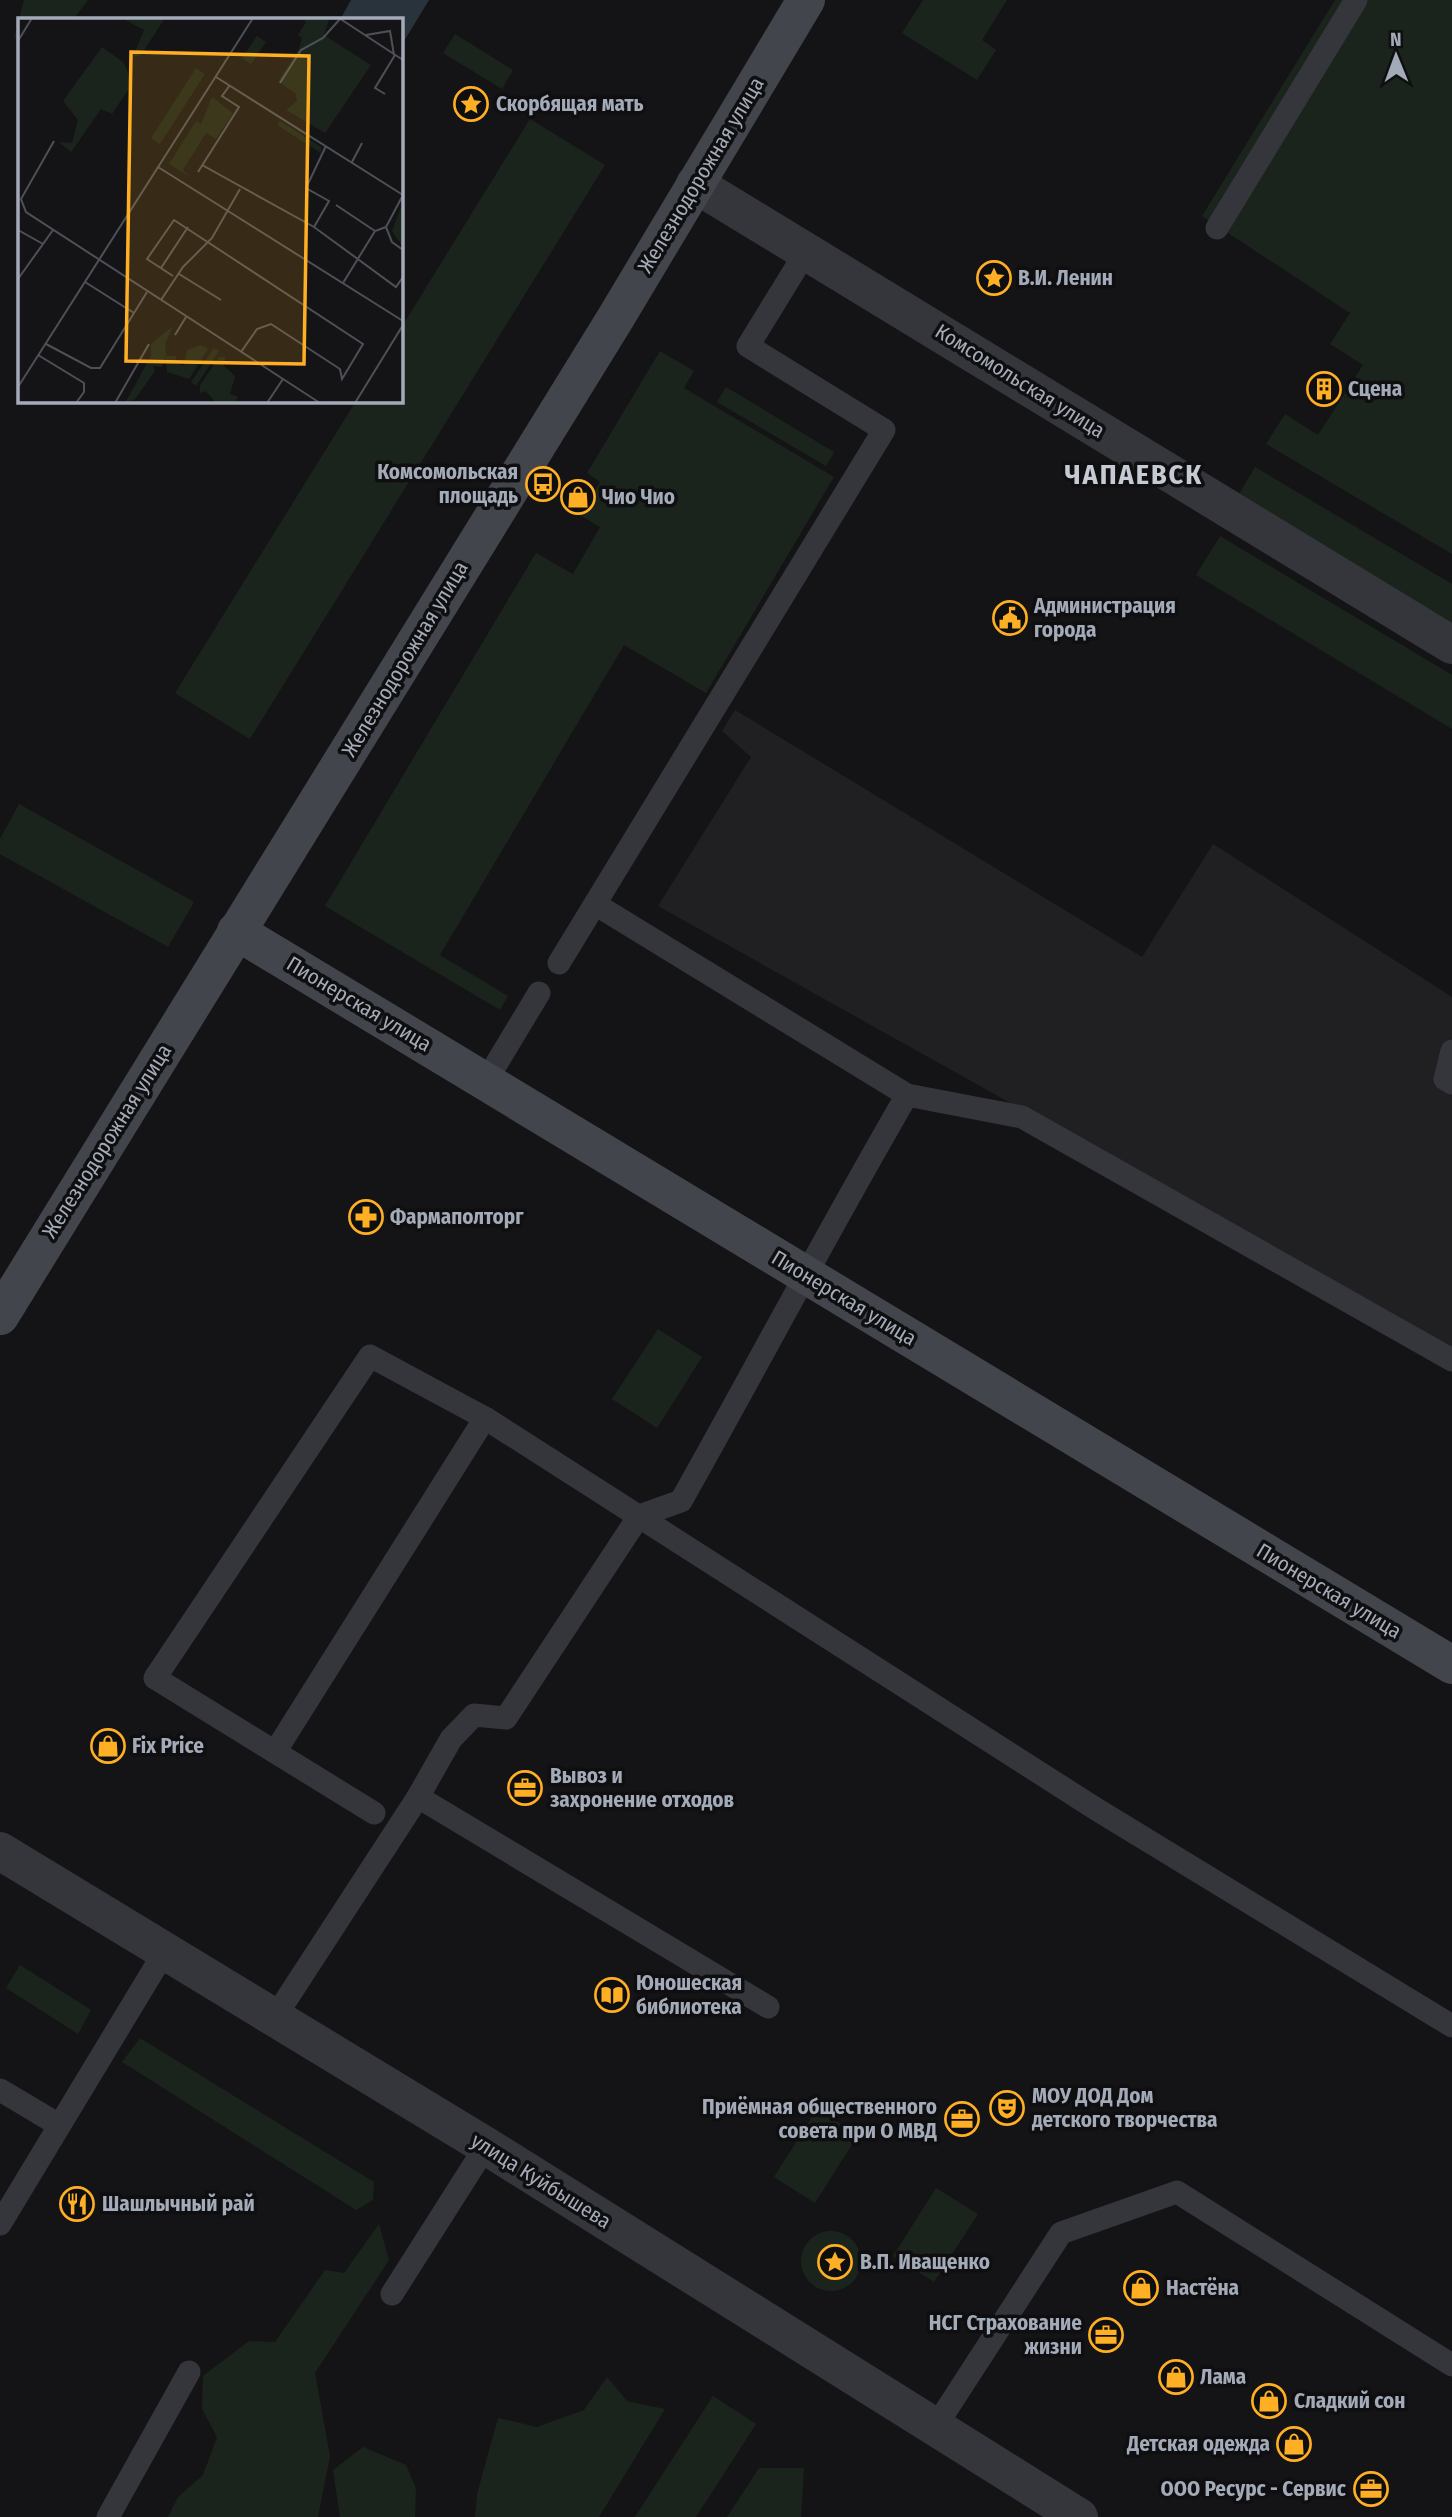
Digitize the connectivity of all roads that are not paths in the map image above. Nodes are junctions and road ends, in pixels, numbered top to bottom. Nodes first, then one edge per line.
1 (806, 0) edge
2 (1356, 0) edge
3 (695, 184) junction
4 (1217, 228) dead end
5 (807, 250) junction
6 (1452, 645) edge
7 (595, 904) junction
8 (236, 931) junction
9 (559, 963) dead end
10 (539, 993) dead end
11 (1452, 1051) edge
12 (486, 1081) junction
13 (1452, 1083) edge
14 (907, 1095) junction
15 (805, 1274) junction
16 (0, 1316) edge
17 (1452, 1360) edge
18 (485, 1418) junction
19 (639, 1516) junction
20 (1452, 1665) edge
21 (275, 1752) junction
22 (418, 1797) junction
23 (374, 1813) dead end
24 (0, 1851) edge
25 (165, 1951) junction
26 (768, 2007) dead end
27 (275, 2017) junction
28 (1452, 2026) edge
29 (0, 2090) edge
30 (59, 2125) junction
31 (486, 2146) junction
32 (0, 2224) edge
33 (393, 2294) dead end
34 (1452, 2365) edge
35 (188, 2372) dead end
36 (934, 2429) junction
37 (108, 2517) edge
38 (1079, 2517) edge

1 - 3 main road, Железнодорожная улица
2 - 4 lane
3 - 5 street, Комсомольская улица
3 - 8 main road, Железнодорожная улица
5 - 6 street, Комсомольская улица
5 - 7 lane
7 - 9 lane
7 - 14 lane
8 - 12 main road, Пионерская улица
8 - 16 main road, Железнодорожная улица
10 - 12 lane
11 - 13 lane
12 - 15 main road, Пионерская улица
14 - 15 lane
14 - 17 lane
15 - 19 lane
15 - 20 main road, Пионерская улица
18 - 19 lane
18 - 21 lane
18 - 21 lane
19 - 22 lane
19 - 28 lane
21 - 23 lane
22 - 26 lane
22 - 27 lane
24 - 25 street, улица Куйбышева
25 - 27 street, улица Куйбышева
25 - 30 lane
27 - 31 street, улица Куйбышева
29 - 30 lane
30 - 32 lane
31 - 33 lane
31 - 36 street, улица Куйбышева
34 - 36 lane
35 - 37 lane
36 - 38 street, улица Куйбышева

